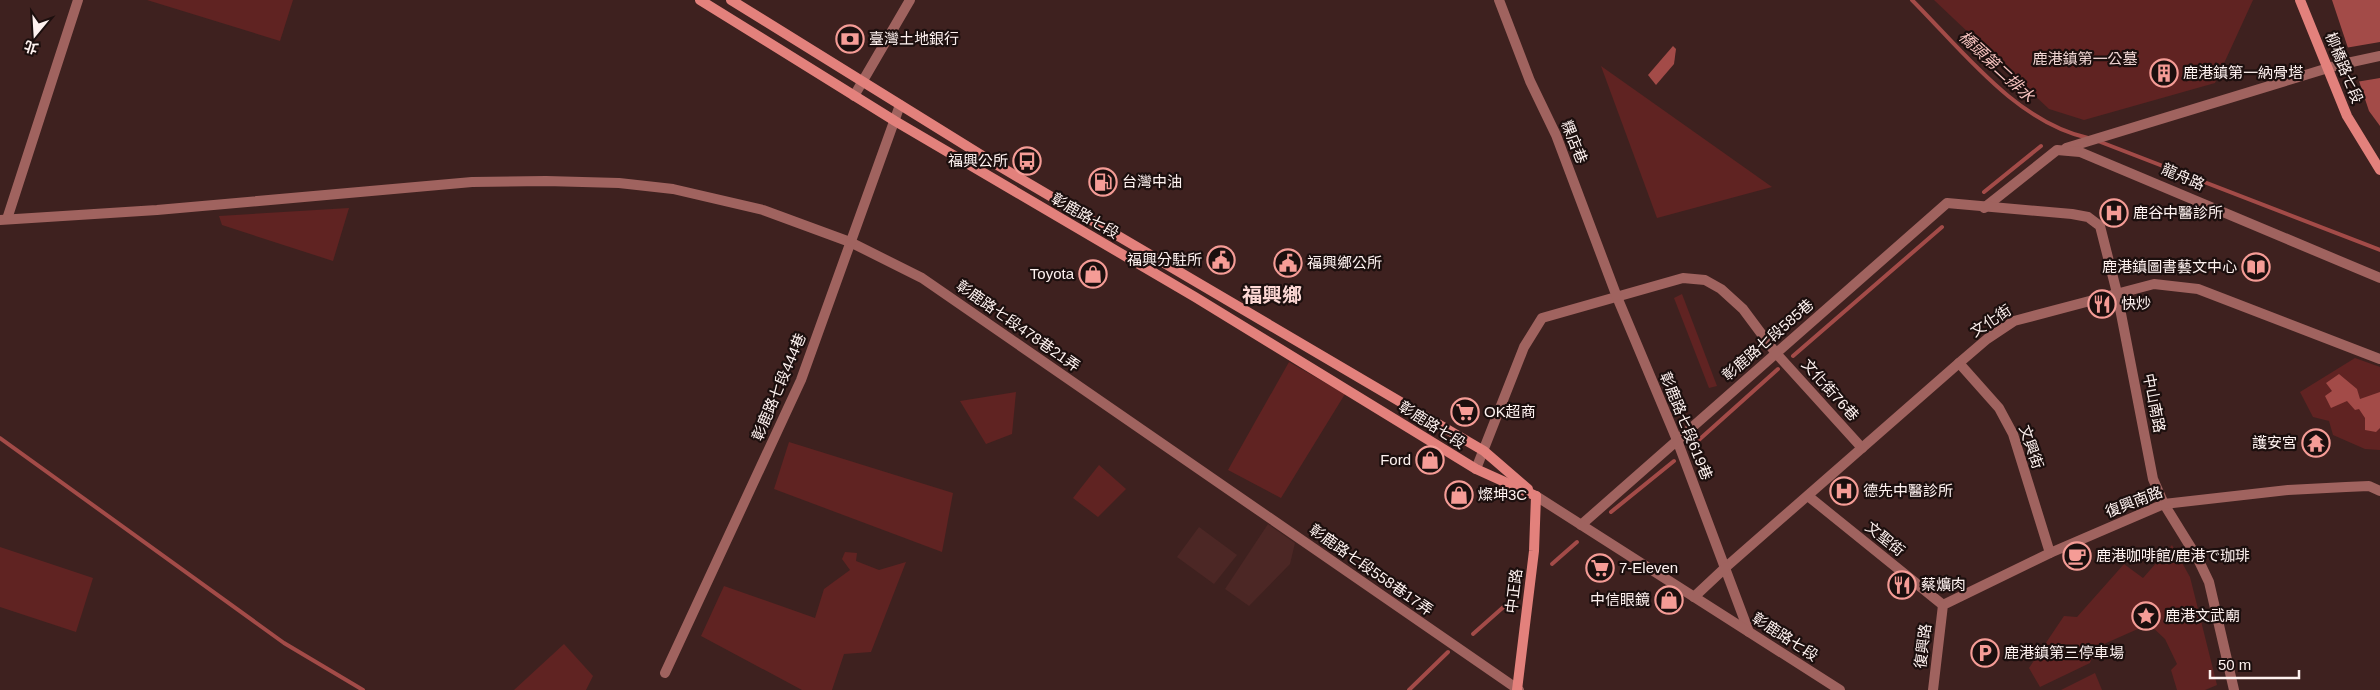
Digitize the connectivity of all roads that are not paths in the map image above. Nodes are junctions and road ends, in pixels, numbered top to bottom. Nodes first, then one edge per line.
1 (78, 0) edge
2 (700, 0) edge
3 (731, 0) edge
4 (910, 0) edge
5 (1499, 0) edge
6 (2300, 0) edge
7 (2380, 56) edge
8 (2333, 66) junction
9 (863, 83) junction
10 (854, 96) junction
11 (900, 105) junction
12 (895, 121) junction
13 (2058, 150) junction
14 (2380, 170) edge
15 (1984, 208) junction
16 (3, 220) edge
17 (850, 242) junction
18 (2380, 278) edge
19 (2117, 293) junction
20 (1617, 298) junction
21 (1775, 352) junction
22 (2380, 359) edge
23 (1959, 363) junction
24 (1678, 440) junction
25 (1862, 448) junction
26 (1484, 451) junction
27 (1476, 469) junction
28 (1208, 476) joint
29 (2380, 491) edge
30 (1536, 496) junction
31 (1808, 496) junction
32 (2164, 504) junction
33 (1581, 525) junction
34 (2050, 554) junction
35 (1726, 567) junction
36 (1694, 597) junction
37 (1943, 605) junction
38 (1749, 632) junction
39 (665, 673) dead end
40 (1518, 690) edge
41 (1840, 690) edge
42 (1932, 690) edge
43 (2234, 690) edge

1 - 16 street
2 - 10 main road, 彰鹿路七段
3 - 9 main road, 彰鹿路七段
4 - 9 street
5 - 20 street, 粿店巷
6 - 8 main road, 柳橋路七段
7 - 8 street
8 - 13 street
8 - 14 main road, 柳橋路七段
9 - 10 street
9 - 11 main road, 彰鹿路七段
10 - 12 main road, 彰鹿路七段
11 - 12 street, 彰鹿路七段444巷
11 - 26 main road, 彰鹿路七段
12 - 17 street, 彰鹿路七段444巷
12 - 27 main road, 彰鹿路七段
13 - 15 street
13 - 18 street, 龍舟路
15 - 19 street, 中山南路
15 - 21 street, 彰鹿路七段585巷
16 - 17 street, 彰鹿路七段478巷21弄
17 - 28 street, 彰鹿路七段478巷21弄
17 - 39 street, 彰鹿路七段444巷
19 - 22 street, 文化街
19 - 23 street, 文化街
19 - 32 street, 中山南路
20 - 21 street, 文化街76巷
20 - 24 street, 彰鹿路七段619巷
20 - 26 street, 文化街76巷
21 - 24 street, 彰鹿路七段585巷
21 - 25 street, 文化街76巷
23 - 25 street, 文化街
23 - 34 street, 文興街
24 - 33 street, 彰鹿路七段585巷
24 - 35 street, 彰鹿路七段619巷
25 - 31 street, 文化街
26 - 27 street, 文化街76巷
26 - 30 main road, 彰鹿路七段
27 - 30 main road, 彰鹿路七段
28 - 40 street, 彰鹿路七段558巷17弄
29 - 32 street, 復興南路
30 - 33 street, 彰鹿路七段
30 - 40 main road, 中正路
31 - 35 street, 文化街
31 - 37 street, 文聖街
32 - 34 street, 復興南路
32 - 43 street, 中山南路
33 - 36 street, 彰鹿路七段
34 - 37 street, 復興南路
35 - 36 street, 文化街
35 - 38 street, 彰鹿路七段619巷
36 - 38 street, 彰鹿路七段
37 - 42 street, 復興路
38 - 41 street, 彰鹿路七段

